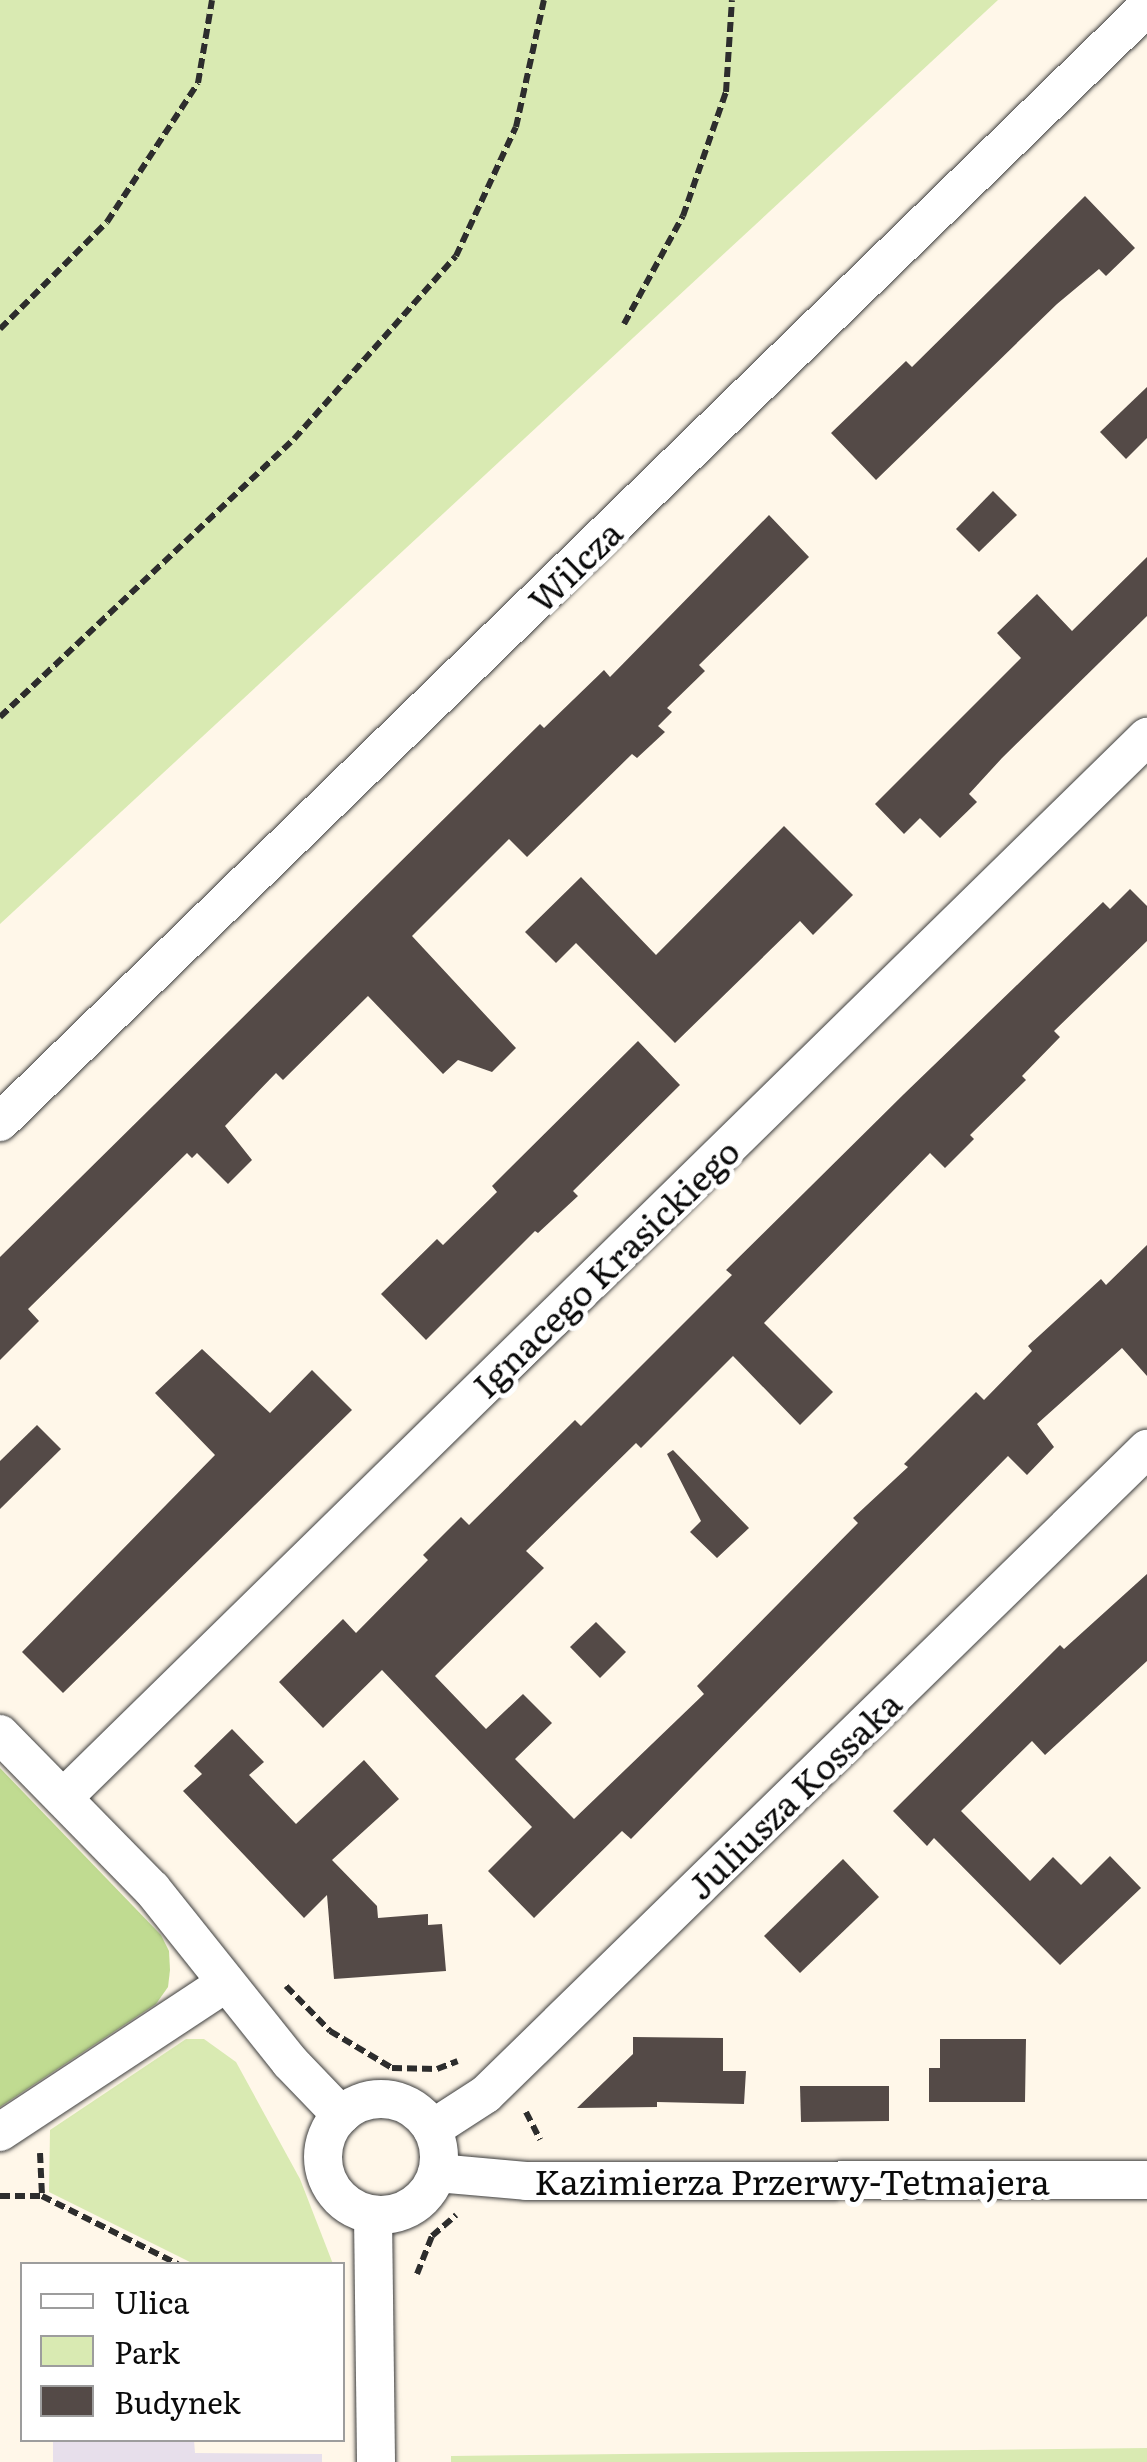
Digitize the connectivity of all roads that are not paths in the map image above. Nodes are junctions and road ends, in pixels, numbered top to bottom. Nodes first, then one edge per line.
1 (1147, 7) edge
2 (1147, 736) edge
3 (0, 1122) edge
4 (1147, 1450) edge
5 (0, 1734) edge
6 (63, 1798) junction
7 (226, 1983) junction
8 (341, 2115) junction
9 (432, 2129) junction
10 (0, 2132) edge
11 (438, 2172) junction
12 (1147, 2180) edge
13 (373, 2215) junction
14 (376, 2462) edge

1 - 3 street, Wilcza
2 - 6 street, Ignacego Krasickiego
4 - 9 street, Juliusza Kossaka
5 - 6 street
6 - 7 street
7 - 8 street
7 - 10 street
8 - 9 street
8 - 13 street
9 - 11 street
11 - 12 street, Kazimierza Przerwy-Tetmajera
11 - 13 street
13 - 14 street

